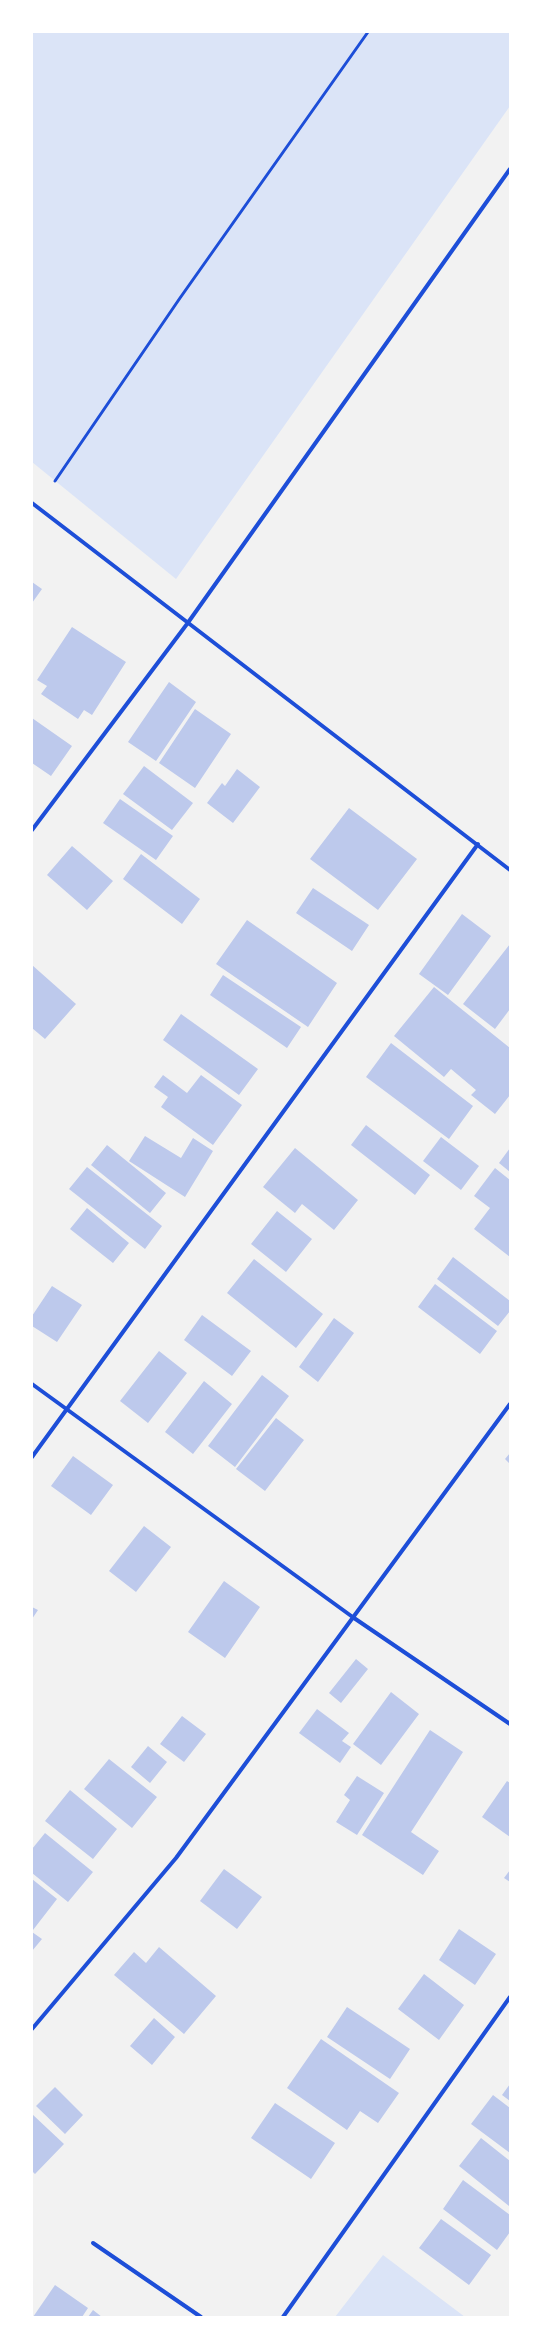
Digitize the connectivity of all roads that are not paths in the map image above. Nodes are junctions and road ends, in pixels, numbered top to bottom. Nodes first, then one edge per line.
1 (368, 32) edge
2 (510, 169) edge
3 (55, 481) dead end
4 (32, 503) edge
5 (187, 624) junction
6 (32, 830) edge
7 (478, 844) junction
8 (510, 870) edge
9 (32, 1384) edge
10 (510, 1404) edge
11 (66, 1408) junction
12 (32, 1457) edge
13 (354, 1618) junction
14 (510, 1724) edge
15 (510, 1996) edge
16 (32, 2029) edge
17 (93, 2243) dead end
18 (202, 2317) edge
19 (283, 2317) edge

1 - 3 lane
2 - 5 street
4 - 5 street
5 - 6 street
5 - 7 street
7 - 8 street
7 - 11 street
9 - 11 street
10 - 13 street
11 - 12 street
11 - 13 street
13 - 14 street
13 - 16 street
15 - 19 street
17 - 18 street

